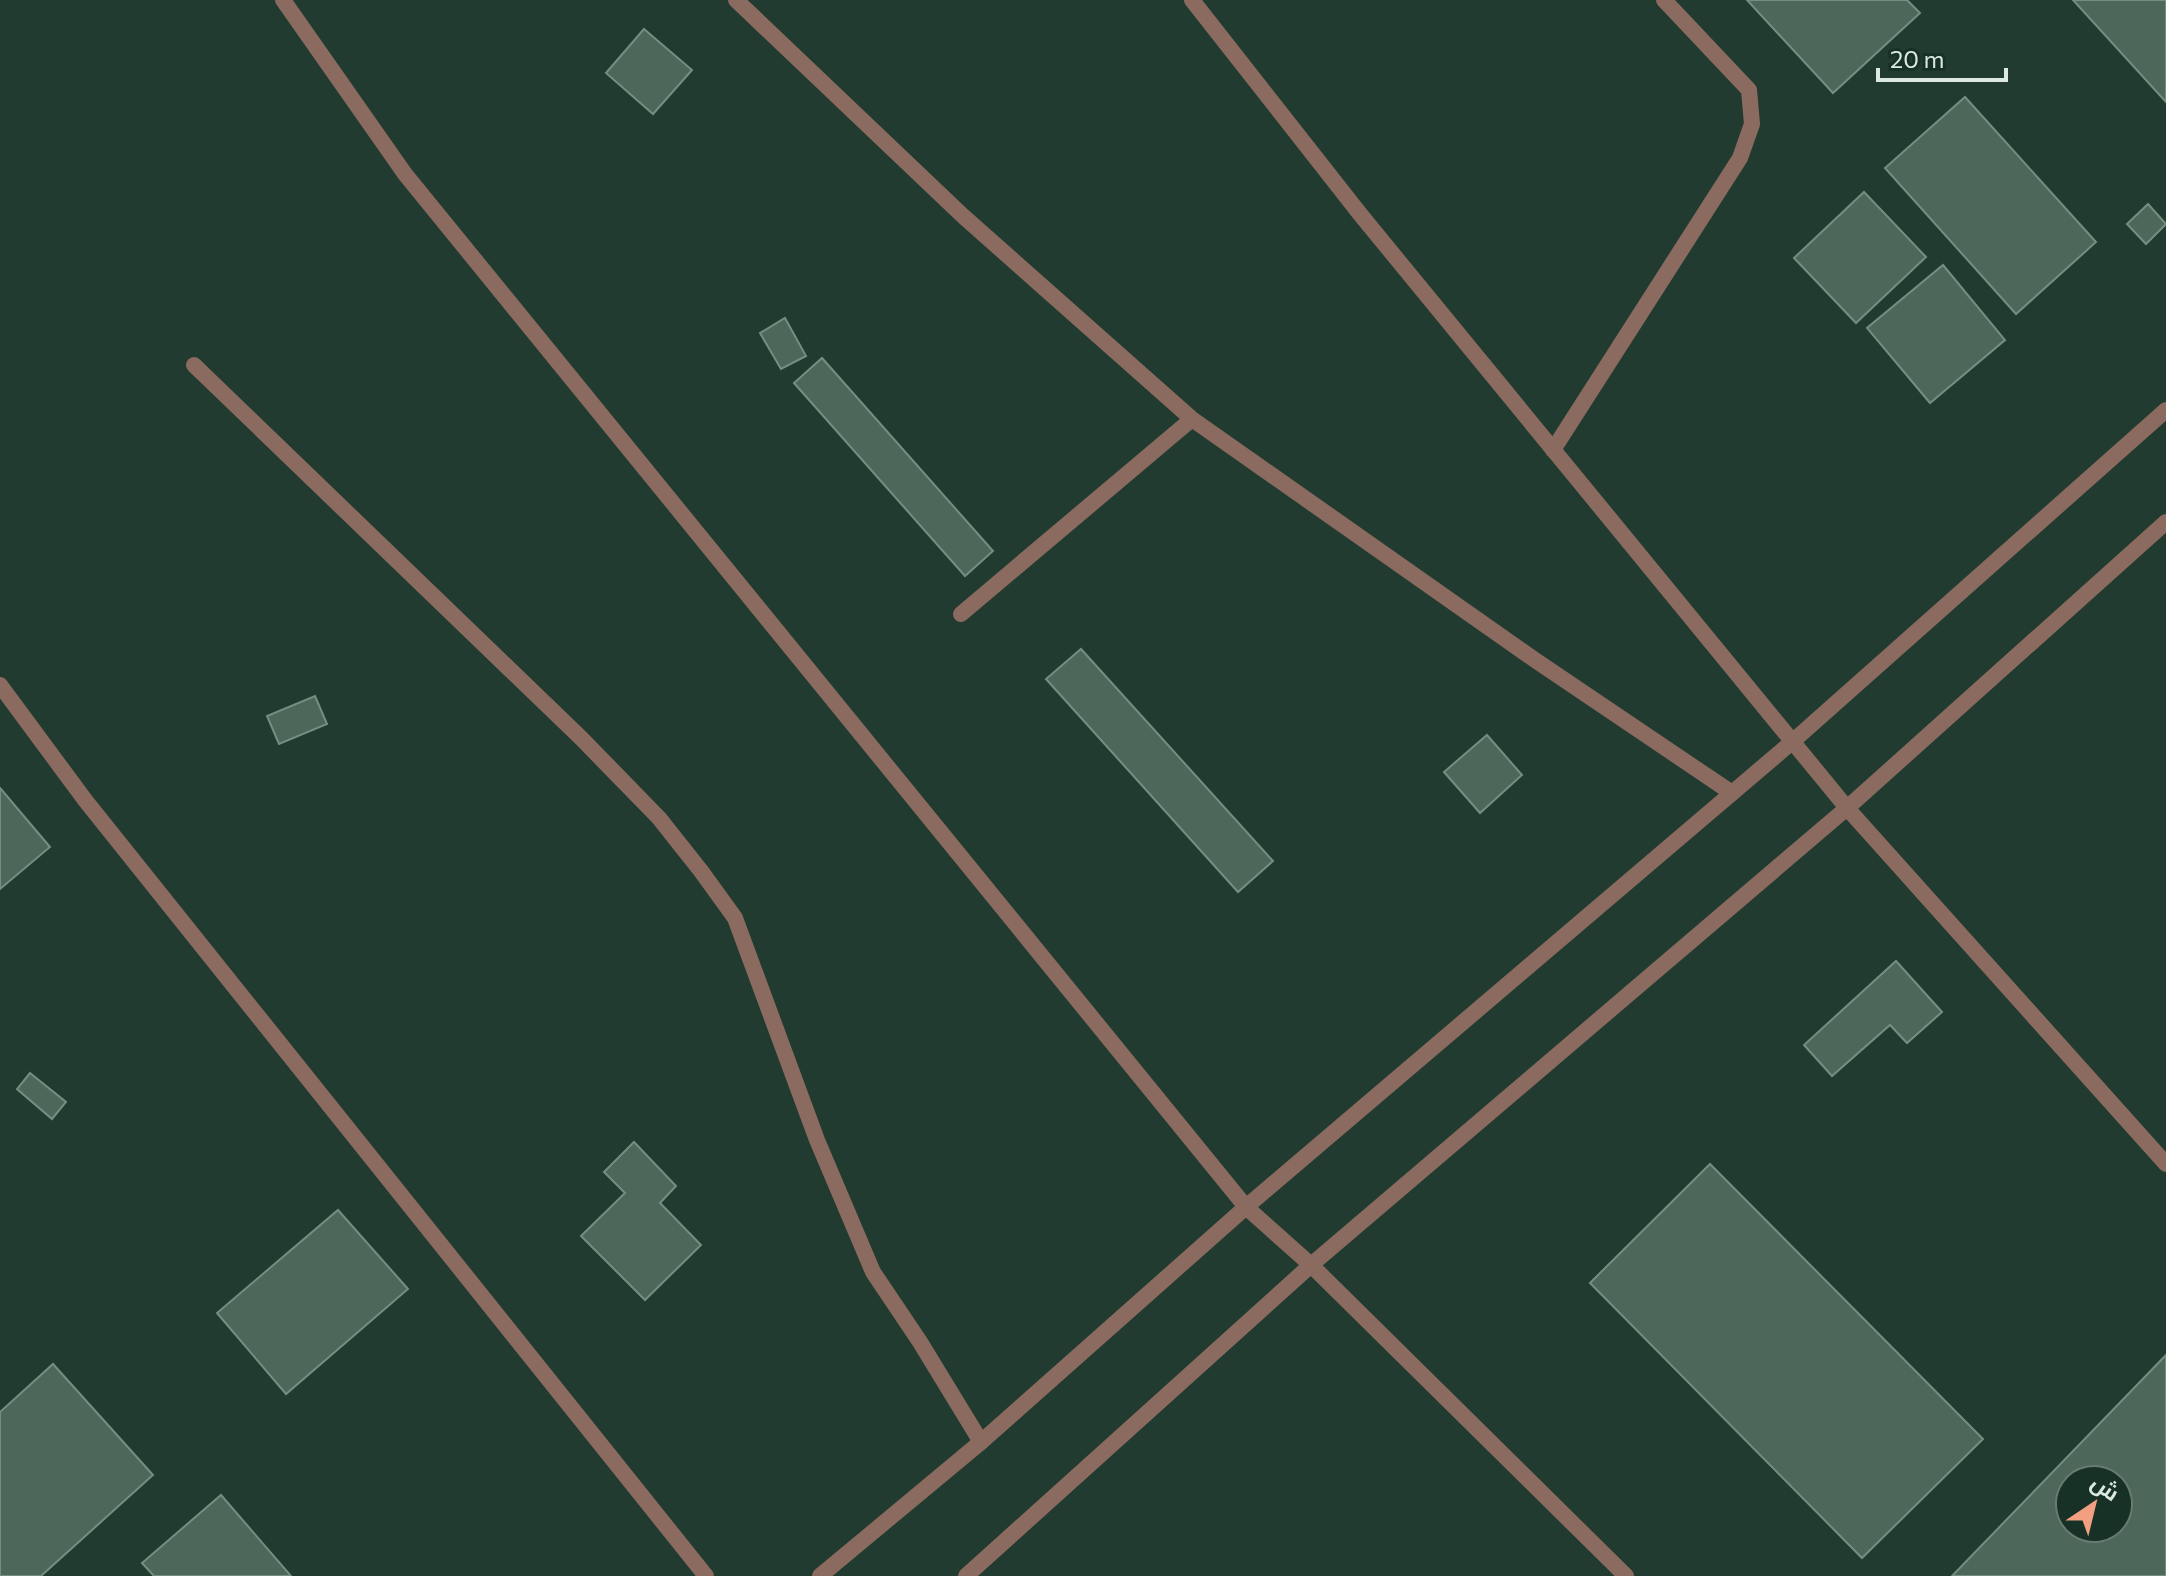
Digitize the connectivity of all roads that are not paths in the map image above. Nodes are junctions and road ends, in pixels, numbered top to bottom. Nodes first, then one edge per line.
1 (283, 0) edge
2 (736, 0) edge
3 (1192, 0) edge
4 (1664, 0) edge
5 (194, 365) dead end
6 (2166, 410) edge
7 (1192, 419) junction
8 (1553, 450) junction
9 (2166, 522) edge
10 (961, 614) dead end
11 (0, 685) edge
12 (1792, 742) junction
13 (1732, 793) junction
14 (1847, 808) junction
15 (2166, 1164) edge
16 (1246, 1207) junction
17 (1311, 1265) junction
18 (981, 1442) junction
19 (706, 1576) edge
20 (820, 1576) edge
21 (966, 1576) edge
22 (1626, 1576) edge

1 - 16 street
2 - 7 street
3 - 8 street
4 - 8 street
5 - 18 street
6 - 12 street
7 - 10 street
7 - 13 street
8 - 12 street
9 - 14 street
11 - 19 street
12 - 13 street
12 - 14 street
13 - 16 street
14 - 15 street
14 - 17 street
16 - 17 street
16 - 18 street
17 - 21 street
17 - 22 street
18 - 20 street

